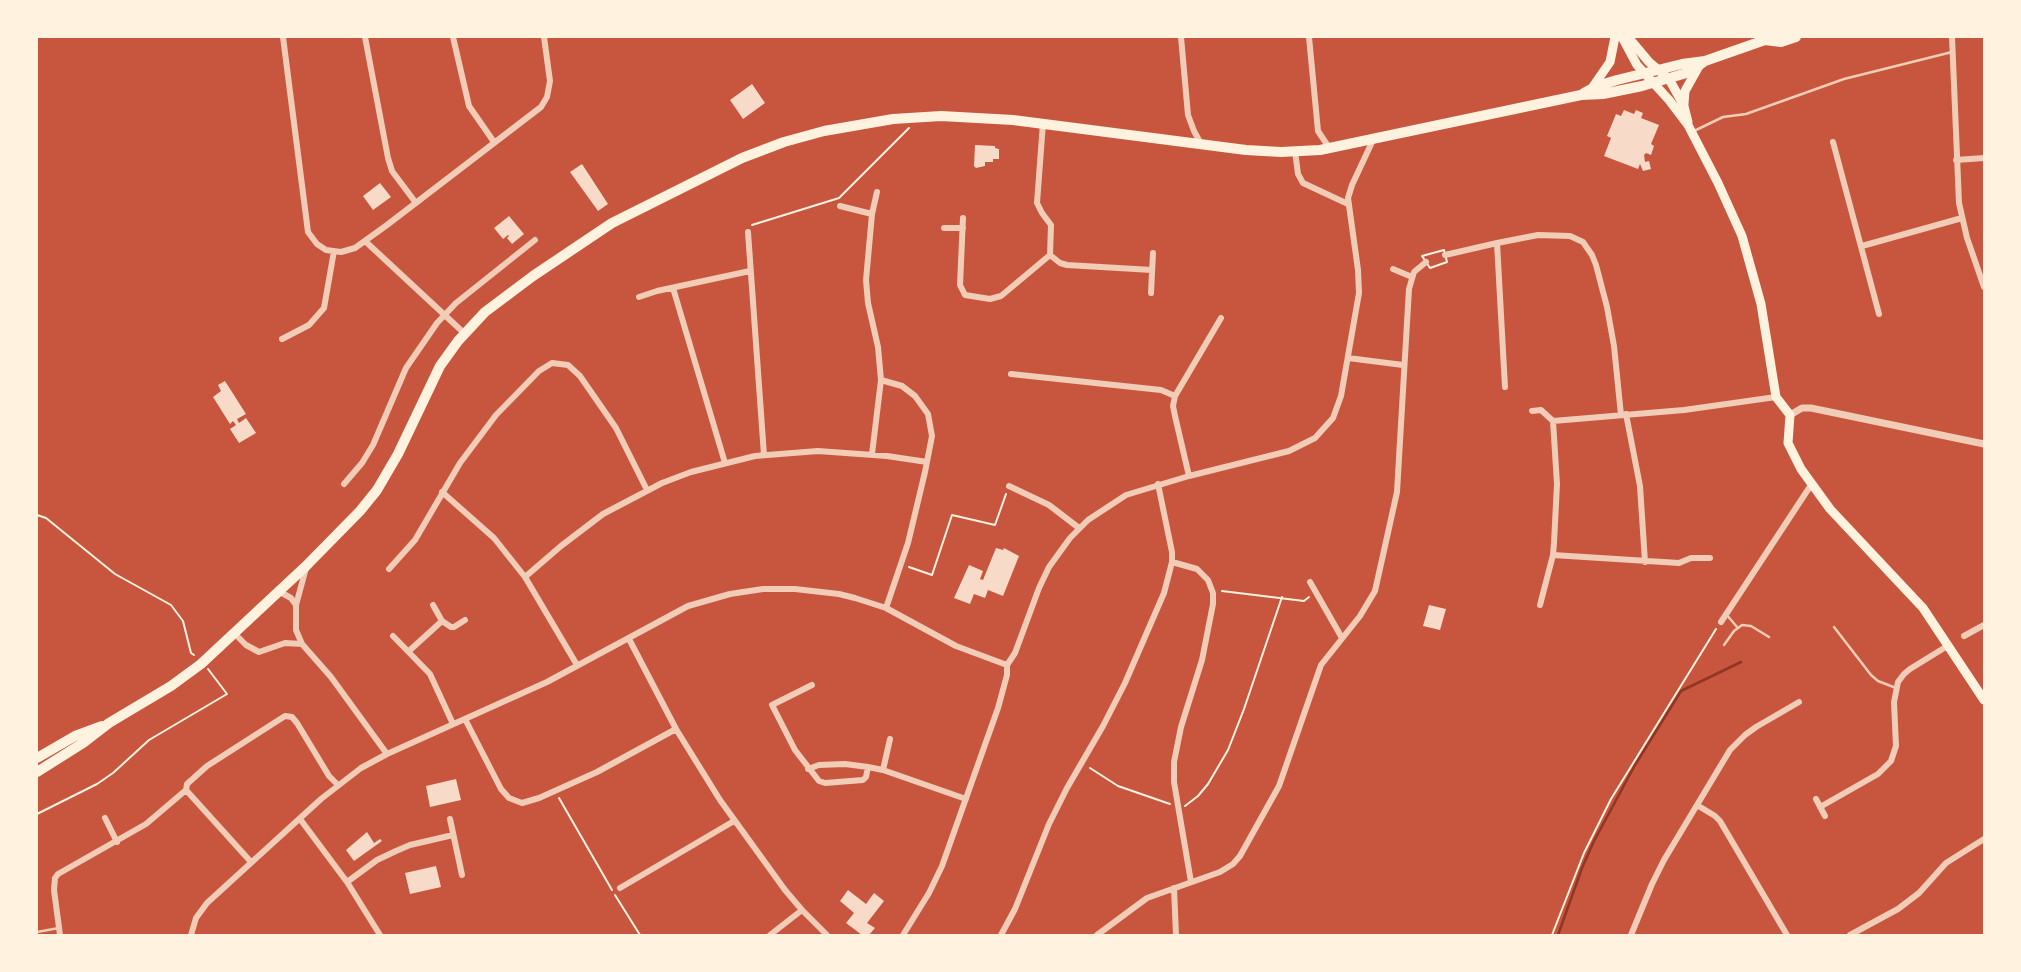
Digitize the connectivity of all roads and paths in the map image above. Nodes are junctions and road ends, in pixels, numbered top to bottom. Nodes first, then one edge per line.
1 (283, 37) edge
2 (365, 37) edge
3 (453, 37) edge
4 (544, 37) edge
5 (1181, 37) edge
6 (1309, 37) edge
7 (1615, 37) edge
8 (1622, 37) edge
9 (1628, 37) edge
10 (1796, 37) edge
11 (1952, 37) edge
12 (1767, 38) edge
13 (1952, 52) junction
14 (1702, 63) junction
15 (1660, 70) junction
16 (1644, 74) junction
17 (1669, 79) junction
18 (1653, 83) junction
19 (1592, 88) junction
20 (1581, 94) junction
21 (1684, 106) junction
22 (913, 117) junction
23 (1043, 123) junction
24 (1690, 128) junction
25 (1373, 140) junction
26 (494, 142) junction
27 (1833, 142) dead end
28 (1201, 144) junction
29 (1330, 149) junction
30 (1295, 151) junction
31 (1984, 158) edge
32 (1956, 160) junction
33 (877, 192) dead end
34 (416, 202) junction
35 (1349, 204) junction
36 (840, 206) dead end
37 (872, 214) junction
38 (964, 218) dead end
39 (1962, 218) junction
40 (944, 228) dead end
41 (750, 229) joint
42 (963, 229) junction
43 (535, 240) dead end
44 (365, 241) junction
45 (1497, 243) junction
46 (528, 246) junction
47 (1862, 246) junction
48 (334, 251) junction
49 (534, 253) dead end
50 (1153, 253) dead end
51 (1050, 255) junction
52 (1445, 255) junction
53 (1426, 262) junction
54 (1393, 269) dead end
55 (1152, 270) junction
56 (750, 271) junction
57 (1412, 277) junction
58 (673, 288) junction
59 (1984, 288) edge
60 (1151, 293) dead end
61 (639, 297) dead end
62 (444, 314) junction
63 (1879, 314) dead end
64 (1221, 318) dead end
65 (464, 333) junction
66 (282, 339) dead end
67 (1348, 358) junction
68 (1403, 365) junction
69 (1011, 374) dead end
70 (881, 380) junction
71 (1504, 387) dead end
72 (1175, 396) junction
73 (1776, 397) junction
74 (1532, 411) dead end
75 (1623, 415) junction
76 (1790, 415) junction
77 (1553, 421) junction
78 (1984, 444) edge
79 (872, 454) junction
80 (764, 455) junction
81 (927, 462) junction
82 (726, 463) junction
83 (1189, 476) junction
84 (351, 478) junction
85 (344, 484) dead end
86 (358, 485) dead end
87 (1158, 485) junction
88 (1811, 485) junction
89 (1009, 486) joint
90 (647, 490) junction
91 (442, 492) junction
92 (37, 515) edge
93 (1079, 528) junction
94 (1553, 555) junction
95 (1710, 558) dead end
96 (1172, 562) junction
97 (1644, 562) junction
98 (902, 565) junction
99 (306, 566) junction
100 (389, 569) dead end
101 (525, 577) junction
102 (1310, 582) dead end
103 (280, 592) junction
104 (1213, 593) junction
105 (1316, 593) junction
106 (1282, 597) junction
107 (296, 605) junction
108 (433, 605) dead end
109 (1540, 605) dead end
110 (886, 608) junction
111 (1726, 614) junction
112 (465, 620) dead end
113 (442, 621) junction
114 (1721, 622) joint
115 (1984, 625) edge
116 (1737, 627) junction
117 (1834, 627) dead end
118 (235, 634) junction
119 (393, 636) dead end
120 (1964, 636) dead end
121 (1769, 637) dead end
122 (1342, 638) junction
123 (629, 639) junction
124 (302, 644) junction
125 (1724, 645) dead end
126 (1949, 645) junction
127 (409, 651) junction
128 (203, 662) junction
129 (577, 665) junction
130 (1007, 665) junction
131 (812, 685) dead end
132 (1896, 688) junction
133 (1984, 700) edge
134 (1799, 702) dead end
135 (465, 719) junction
136 (109, 723) junction
137 (453, 724) junction
138 (676, 729) junction
139 (890, 739) dead end
140 (387, 754) junction
141 (37, 758) edge
142 (1081, 763) junction
143 (868, 767) junction
144 (808, 769) junction
145 (883, 770) junction
146 (37, 772) edge
147 (338, 785) junction
148 (186, 790) junction
149 (555, 791) junction
150 (966, 799) junction
151 (1816, 799) dead end
152 (1163, 801) dead end
153 (1698, 805) junction
154 (1178, 807) junction
155 (1821, 807) junction
156 (37, 814) edge
157 (1825, 816) dead end
158 (105, 818) dead end
159 (300, 819) junction
160 (450, 819) dead end
161 (734, 821) junction
162 (453, 835) junction
163 (1984, 839) edge
164 (117, 842) junction
165 (251, 862) junction
166 (461, 875) dead end
167 (347, 882) junction
168 (1191, 882) junction
169 (620, 888) dead end
170 (1174, 888) junction
171 (802, 910) junction
172 (37, 932) edge
173 (59, 932) edge
174 (191, 935) edge
175 (380, 935) edge
176 (640, 935) edge
177 (770, 935) edge
178 (827, 935) edge
179 (903, 935) edge
180 (1001, 935) edge
181 (1097, 935) edge
182 (1176, 935) edge
183 (1552, 935) edge
184 (1630, 935) edge
185 (1787, 935) edge
186 (1850, 935) edge

1 - 48 street
2 - 34 street
3 - 26 street
4 - 26 street
5 - 28 street
6 - 29 street
7 - 19 main road
8 - 16 main road
9 - 15 main road
10 - 12 main road
11 - 13 street
12 - 14 main road
13 - 24 lane
13 - 32 street
14 - 15 main road
14 - 17 main road
14 - 21 main road
15 - 16 main road
15 - 17 main road
16 - 18 main road
16 - 19 main road
17 - 18 main road
17 - 21 main road
18 - 20 main road
18 - 24 main road
19 - 20 main road
20 - 25 main road
21 - 24 main road
22 - 23 main road
22 - 41 path
22 - 65 main road
23 - 28 main road
23 - 51 street
24 - 73 main road
25 - 29 main road
25 - 35 street
26 - 34 street
27 - 47 street
28 - 30 main road
29 - 30 main road
30 - 35 street
31 - 32 street
32 - 39 street
33 - 37 street
34 - 44 street
35 - 67 street
36 - 37 street
37 - 70 street
38 - 42 street
39 - 47 street
39 - 59 street
40 - 42 street
41 - 56 street
42 - 51 street
43 - 46 street
44 - 48 street
44 - 62 street
45 - 52 street
45 - 71 street
45 - 75 street
46 - 49 street
46 - 62 street
47 - 63 street
48 - 66 street
50 - 55 street
51 - 55 street
52 - 53 path
52 - 53 path
53 - 57 street
54 - 57 street
55 - 60 street
56 - 58 street
56 - 80 street
57 - 68 street
58 - 61 street
58 - 82 street
62 - 65 street
62 - 84 street
64 - 72 street
65 - 99 main road
67 - 68 street
67 - 83 street
68 - 122 street
69 - 72 street
70 - 79 street
70 - 81 street
72 - 83 street
73 - 75 street
73 - 76 main road
74 - 77 street
75 - 77 street
75 - 97 street
76 - 78 street
76 - 88 main road
77 - 94 street
79 - 80 street
79 - 81 street
80 - 82 street
81 - 98 street
82 - 90 street
83 - 87 street
84 - 85 street
84 - 86 street
87 - 93 street
87 - 96 street
88 - 111 street
88 - 126 main road
89 - 93 street
89 - 98 path
90 - 91 street
90 - 101 street
91 - 100 street
91 - 101 street
92 - 128 path
93 - 130 street
94 - 97 street
94 - 109 street
95 - 97 street
96 - 104 street
96 - 142 street
98 - 110 street
99 - 103 main road
99 - 107 street
101 - 129 street
102 - 105 street
103 - 107 street
103 - 118 main road
104 - 106 path
104 - 154 street
105 - 106 path
105 - 122 street
106 - 154 path
107 - 124 street
108 - 113 street
110 - 123 street
110 - 130 street
111 - 114 street
111 - 116 lane
112 - 113 street
113 - 127 street
114 - 183 path
115 - 120 street
116 - 121 lane
116 - 125 lane
117 - 132 lane
118 - 124 street
118 - 128 main road
119 - 127 street
122 - 168 street
123 - 129 street
123 - 138 street
124 - 140 street
126 - 132 street
126 - 133 main road
127 - 137 street
128 - 136 main road
128 - 156 path
129 - 135 street
130 - 150 street
131 - 144 street
132 - 155 street
134 - 153 street
135 - 137 street
135 - 149 street
136 - 141 main road
136 - 146 main road
137 - 140 street
138 - 149 street
138 - 161 street
139 - 145 street
140 - 147 street
142 - 152 path
142 - 180 street
143 - 144 street
143 - 144 street
143 - 145 street
145 - 150 street
147 - 148 street
147 - 159 street
148 - 164 street
148 - 165 street
149 - 176 path
150 - 179 street
151 - 155 street
153 - 184 street
153 - 185 street
154 - 168 street
155 - 157 street
158 - 164 street
159 - 165 street
159 - 167 street
160 - 162 street
161 - 169 street
161 - 171 street
162 - 166 street
162 - 167 street
163 - 186 street
164 - 173 street
165 - 174 street
167 - 175 street
168 - 170 street
170 - 181 street
170 - 182 street
171 - 177 street
171 - 178 street
172 - 173 lane

